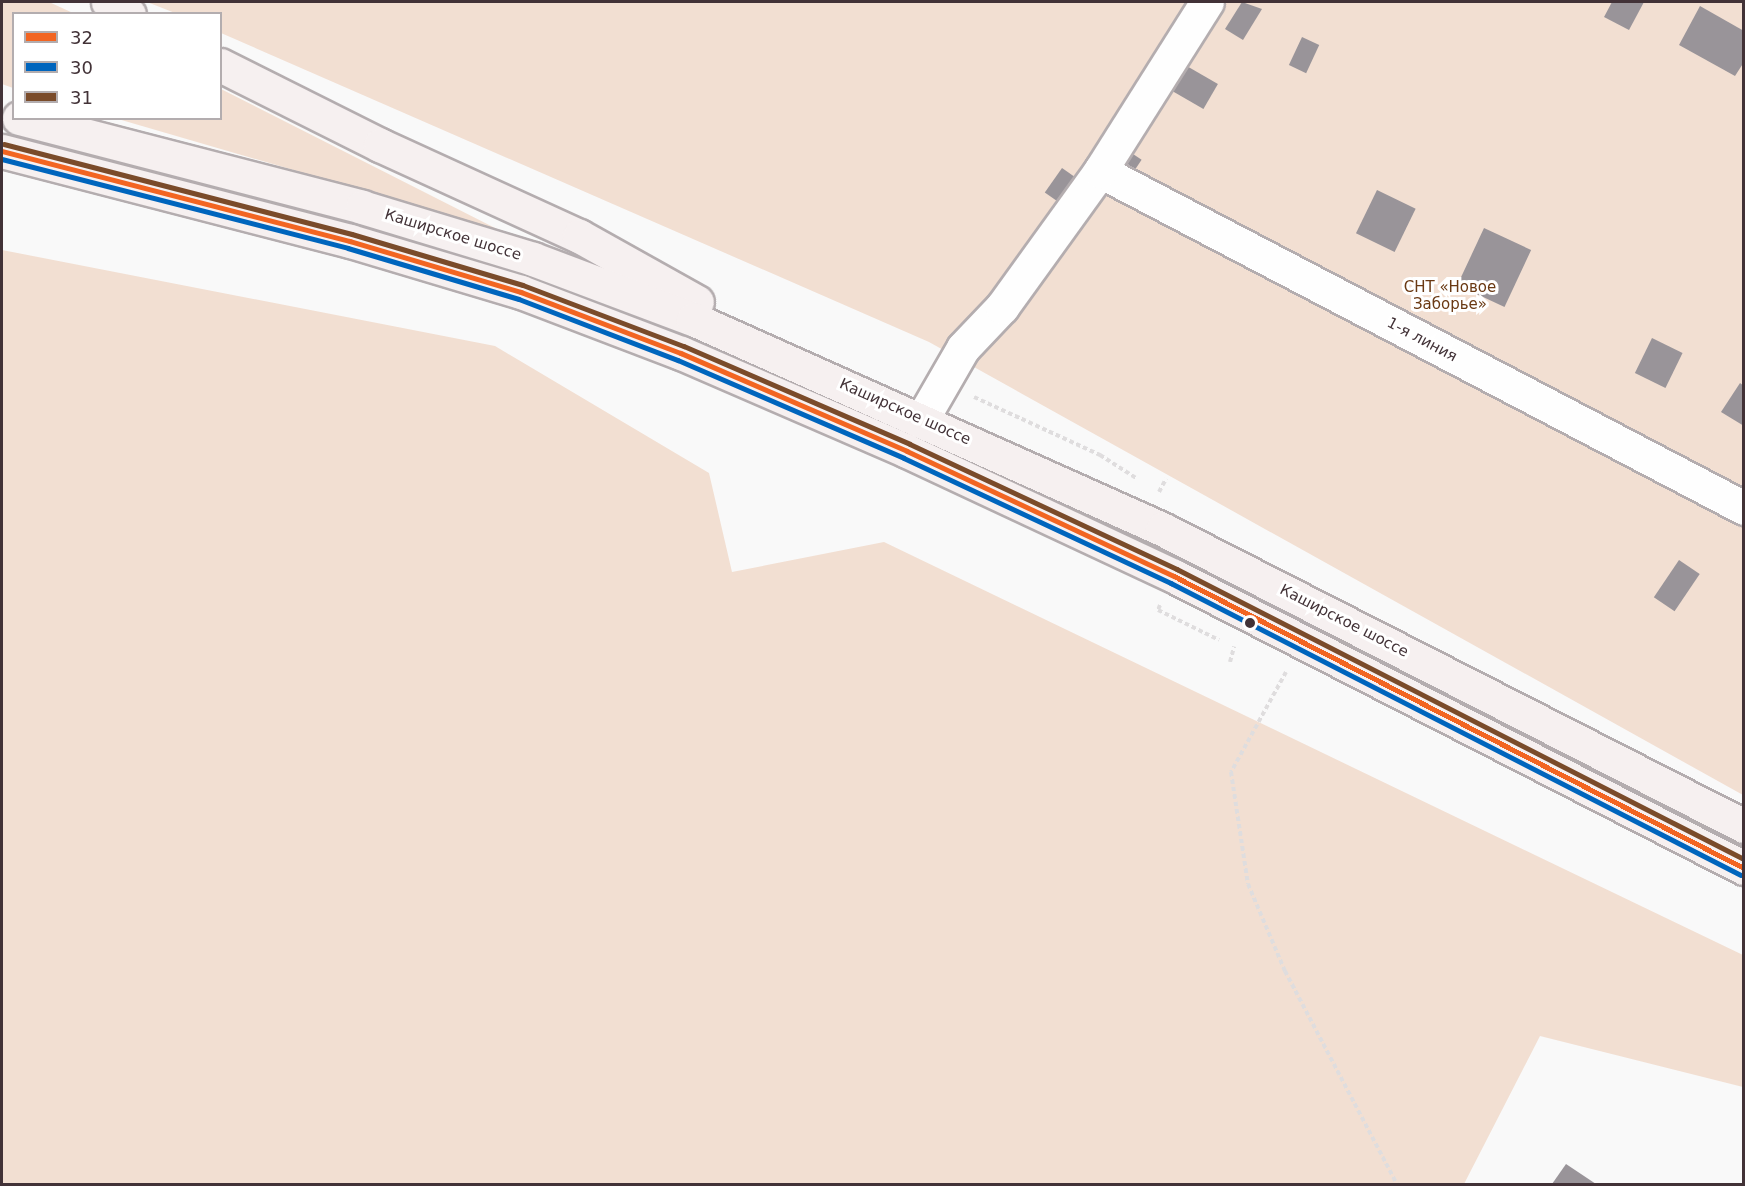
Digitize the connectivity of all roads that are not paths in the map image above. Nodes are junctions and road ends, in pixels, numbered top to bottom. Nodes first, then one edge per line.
1 (108, 2) edge
2 (1207, 2) edge
3 (126, 12) edge
4 (222, 66) edge
5 (27, 120) edge
6 (2, 151) edge
7 (1100, 171) junction
8 (922, 419) junction
9 (1743, 508) edge
10 (1743, 826) edge
11 (1743, 868) edge

1 - 3 main road
2 - 7 street
4 - 8 main road
5 - 8 main road, Каширское шоссе
6 - 11 main road
7 - 8 street
7 - 9 street, 1-я линия
8 - 10 main road, Каширское шоссе

